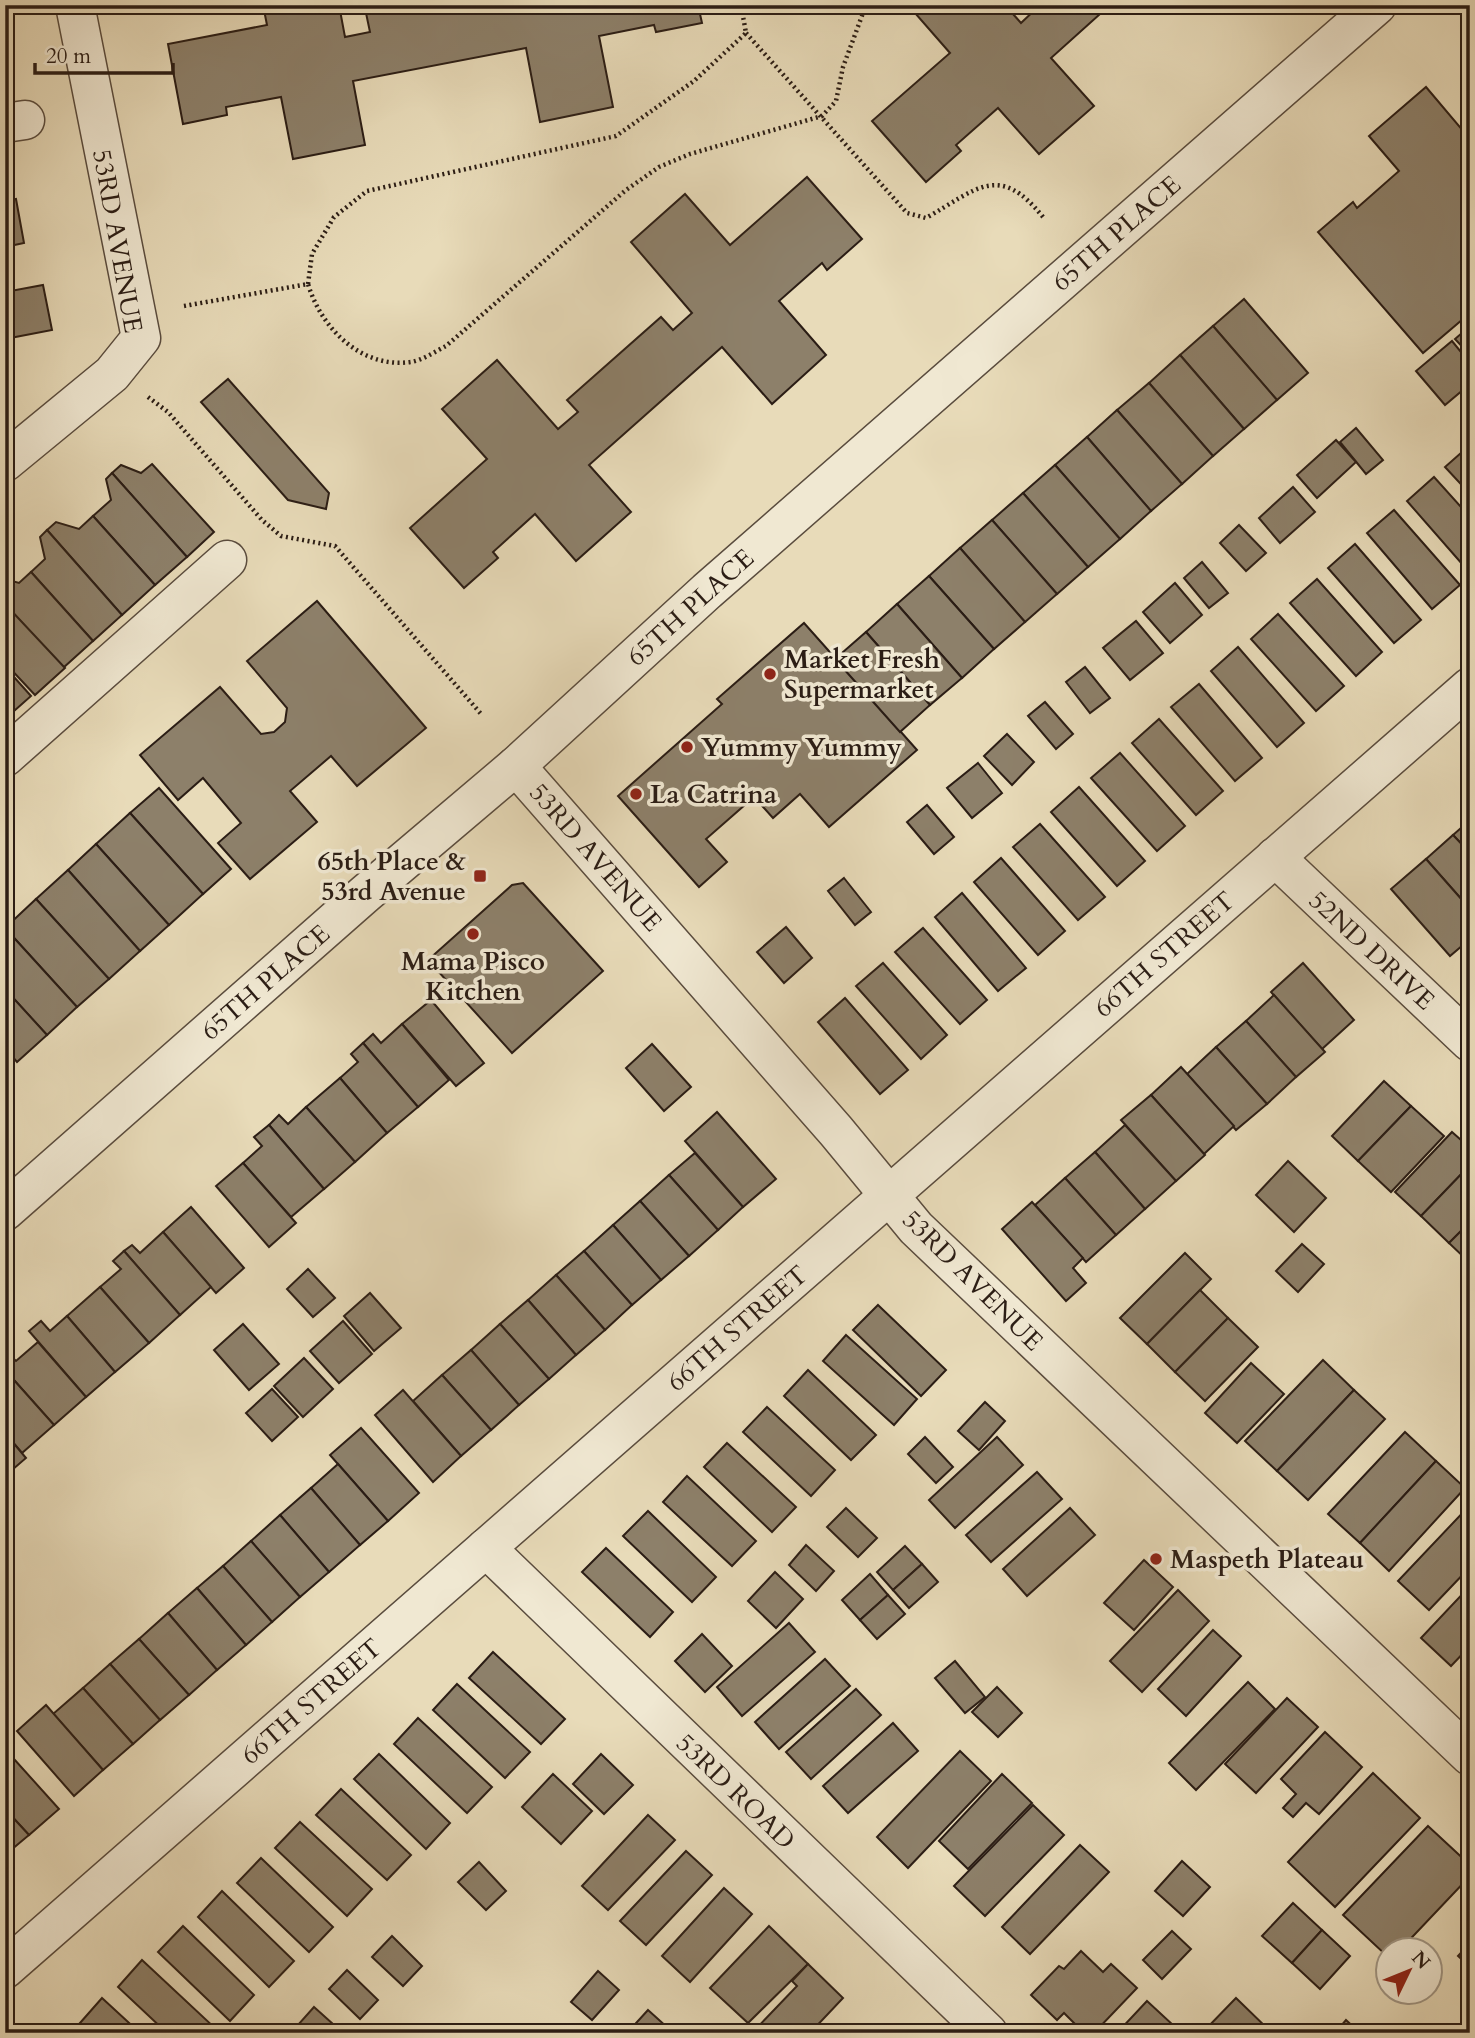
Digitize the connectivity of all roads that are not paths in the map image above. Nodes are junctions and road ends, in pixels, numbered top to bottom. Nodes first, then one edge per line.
1 (75, 5) edge
2 (1377, 5) edge
3 (5, 462) edge
4 (227, 560) dead end
5 (1470, 687) edge
6 (5, 757) edge
7 (516, 766) junction
8 (1275, 857) junction
9 (1470, 1042) edge
10 (889, 1194) junction
11 (5, 1211) edge
12 (486, 1548) junction
13 (1470, 1756) edge
14 (5, 1969) edge
15 (988, 2033) edge

1 - 3 street, 53RD AVENUE
2 - 7 street, 65TH PLACE
4 - 6 street
5 - 8 street, 66TH STREET
7 - 10 street, 53RD AVENUE
7 - 11 street, 65TH PLACE
8 - 9 street, 52ND DRIVE
8 - 10 street, 66TH STREET
10 - 12 street, 66TH STREET
10 - 13 street, 53RD AVENUE
12 - 14 street, 66TH STREET
12 - 15 street, 53RD ROAD

